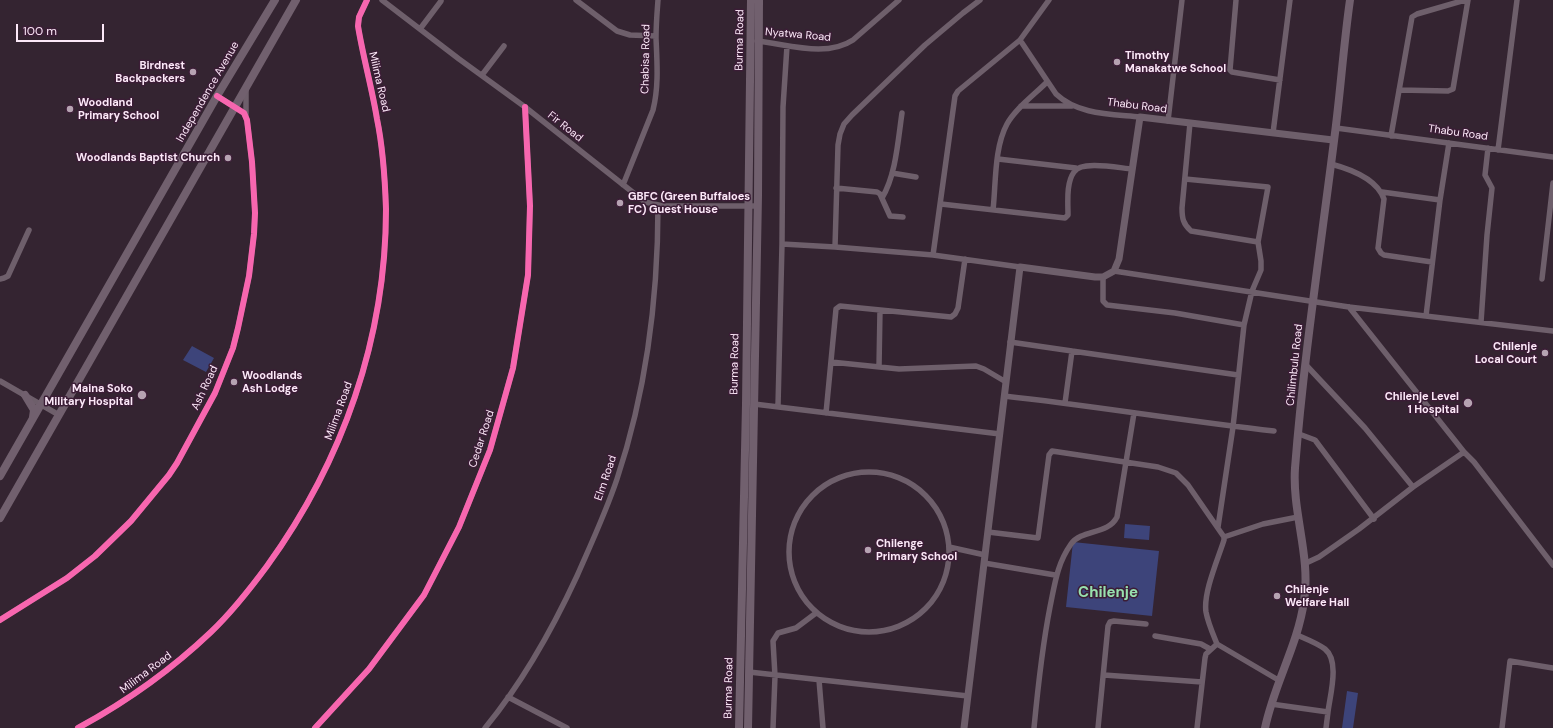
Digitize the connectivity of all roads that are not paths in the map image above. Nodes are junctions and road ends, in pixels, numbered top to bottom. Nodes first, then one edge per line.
1 (275, 0) edge
2 (296, 0) edge
3 (367, 0) edge
4 (382, 0) edge
5 (576, 0) edge
6 (658, 0) edge
7 (751, 0) edge
8 (759, 0) edge
9 (899, 0) edge
10 (980, 0) edge
11 (1049, 0) edge
12 (1182, 0) edge
13 (1236, 0) edge
14 (1290, 0) edge
15 (1350, 0) edge
16 (1465, 0) edge
17 (1468, 0) edge
18 (1517, 0) edge
19 (441, 1) edge
20 (420, 28) junction
21 (656, 36) junction
22 (1020, 40) junction
23 (754, 41) junction
24 (504, 46) dead end
25 (787, 46) junction
26 (482, 76) junction
27 (1280, 80) junction
28 (1048, 82) junction
29 (247, 84) junction
30 (1399, 90) junction
31 (217, 96) junction
32 (1021, 106) junction
33 (1073, 106) junction
34 (234, 107) junction
35 (525, 107) junction
36 (902, 113) dead end
37 (1140, 117) junction
38 (247, 120) junction
39 (1168, 120) junction
40 (1190, 123) junction
41 (1336, 128) junction
42 (1273, 133) junction
43 (1391, 136) junction
44 (1333, 140) junction
45 (1449, 143) junction
46 (1488, 148) junction
47 (1498, 150) junction
48 (1553, 157) edge
49 (998, 159) junction
50 (1331, 164) junction
51 (1076, 168) junction
52 (1132, 169) junction
53 (892, 173) junction
54 (916, 177) dead end
55 (1185, 178) junction
56 (1553, 183) edge
57 (623, 185) junction
58 (836, 188) junction
59 (1382, 192) junction
60 (882, 198) junction
61 (1440, 200) junction
62 (941, 204) junction
63 (658, 205) junction
64 (749, 206) junction
65 (757, 206) junction
66 (993, 210) junction
67 (903, 217) dead end
68 (30, 230) dead end
69 (1258, 242) junction
70 (782, 244) junction
71 (835, 247) junction
72 (933, 254) junction
73 (965, 259) junction
74 (1432, 262) junction
75 (1020, 267) junction
76 (1114, 271) junction
77 (1103, 277) junction
78 (1542, 278) dead end
79 (0, 279) edge
80 (1252, 292) junction
81 (1313, 302) junction
82 (1349, 306) junction
83 (880, 310) junction
84 (1426, 316) junction
85 (1480, 322) junction
86 (1244, 324) junction
87 (1553, 331) edge
88 (1010, 342) junction
89 (1072, 351) junction
90 (831, 362) junction
91 (1306, 365) junction
92 (879, 367) junction
93 (1238, 375) junction
94 (0, 381) edge
95 (1006, 382) junction
96 (25, 395) junction
97 (1004, 396) junction
98 (1065, 403) junction
99 (41, 404) junction
100 (754, 404) junction
101 (778, 406) junction
102 (1134, 412) junction
103 (826, 414) junction
104 (59, 415) junction
105 (33, 418) junction
106 (1233, 427) junction
107 (1274, 431) dead end
108 (1000, 434) junction
109 (1299, 434) junction
110 (1464, 452) junction
111 (1126, 462) junction
112 (0, 476) edge
113 (1414, 487) junction
114 (1298, 517) junction
115 (0, 518) edge
116 (1374, 519) junction
117 (1218, 527) junction
118 (988, 532) junction
119 (1224, 537) junction
120 (948, 547) junction
121 (985, 555) junction
122 (984, 563) junction
123 (1304, 564) junction
124 (1553, 565) edge
125 (1055, 575) junction
126 (816, 613) junction
127 (0, 620) edge
128 (1146, 624) dead end
129 (1297, 635) junction
130 (1155, 636) dead end
131 (1217, 644) junction
132 (1210, 649) junction
133 (1553, 668) edge
134 (749, 672) junction
135 (1104, 675) junction
136 (775, 676) junction
137 (819, 680) junction
138 (1280, 681) junction
139 (1202, 682) junction
140 (968, 696) junction
141 (508, 697) junction
142 (1271, 704) junction
143 (1328, 712) junction
144 (78, 728) edge
145 (316, 728) edge
146 (485, 728) edge
147 (567, 728) edge
148 (739, 728) edge
149 (748, 728) edge
150 (773, 728) edge
151 (823, 728) edge
152 (964, 728) edge
153 (1034, 728) edge
154 (1098, 728) edge
155 (1197, 728) edge
156 (1265, 728) edge
157 (1326, 728) edge
158 (1502, 728) edge

1 - 31 main road, Independence Avenue
2 - 29 main road
3 - 144 street, Milima Road
4 - 20 street, Fir Road
5 - 21 street
6 - 21 street, Chabisa Road
7 - 23 main road, Burma Road
8 - 23 main road, Burma Road
9 - 25 street, Nyatwa Road
10 - 58 street
11 - 22 street
12 - 39 street
13 - 27 street
14 - 27 street
15 - 41 main road, Chilimbulu Road
16 - 30 street
17 - 30 street
18 - 47 street
19 - 20 street
20 - 26 street, Fir Road
21 - 57 street, Chabisa Road
22 - 28 street, Thabu Road
22 - 62 street
23 - 25 street, Nyatwa Road
23 - 64 main road, Burma Road
23 - 65 main road, Burma Road
24 - 26 street
25 - 70 street
26 - 35 street, Fir Road
27 - 42 street
28 - 32 street
28 - 33 street, Thabu Road
29 - 34 main road
29 - 38 street, Ash Road
30 - 43 street
31 - 34 street
31 - 99 main road, Independence Avenue
32 - 33 street
32 - 49 street
33 - 37 street, Thabu Road
34 - 38 street
34 - 104 main road
35 - 57 street, Fir Road
35 - 145 street, Cedar Road
36 - 53 street
37 - 39 street, Thabu Road
37 - 52 street
38 - 127 street, Ash Road
39 - 40 street, Thabu Road
40 - 42 street, Thabu Road
40 - 55 street
41 - 43 street, Thabu Road
41 - 44 main road, Chilimbulu Road
42 - 44 street, Thabu Road
43 - 45 street, Thabu Road
44 - 50 main road, Chilimbulu Road
45 - 46 street, Thabu Road
45 - 61 street
46 - 47 street, Thabu Road
46 - 85 street
47 - 48 street, Thabu Road
49 - 51 street
49 - 66 street
50 - 59 street
50 - 81 main road, Chilimbulu Road
51 - 52 street
51 - 66 street
52 - 76 street
53 - 54 street
53 - 60 street
55 - 69 street
55 - 69 street
56 - 78 street
57 - 63 street, Fir Road
58 - 60 street
58 - 71 street
59 - 61 street
59 - 74 street
60 - 67 street
61 - 74 street
62 - 66 street
62 - 72 street
63 - 64 street, Fir Road
63 - 141 street, Elm Road
64 - 65 street, Fir Road
64 - 148 main road, Burma Road
65 - 100 main road, Burma Road
68 - 79 street
69 - 80 street
70 - 71 street
70 - 101 street
71 - 72 street
72 - 73 street
73 - 75 street
73 - 83 street
74 - 84 street
75 - 77 street
75 - 88 street
76 - 77 street
76 - 80 street
77 - 86 street
80 - 81 street
80 - 86 street
81 - 82 street
81 - 91 main road, Chilimbulu Road
82 - 84 street
82 - 110 street
83 - 90 street
83 - 92 street
84 - 85 street
85 - 87 street
86 - 93 street
88 - 89 street
88 - 95 street
89 - 93 street
89 - 98 street
90 - 92 street
90 - 103 street
91 - 109 main road, Chilimbulu Road
91 - 113 street
92 - 95 street
93 - 106 street
94 - 96 street
95 - 97 street
96 - 99 street
96 - 105 main road
97 - 98 street
97 - 108 street
98 - 102 street
99 - 104 street
99 - 105 main road, Independence Avenue
100 - 101 street
100 - 134 main road, Burma Road
101 - 103 street
102 - 106 street
102 - 111 street
103 - 108 street
104 - 115 main road
105 - 112 main road, Independence Avenue
106 - 107 street
106 - 117 street
108 - 118 street
109 - 114 main road, Chilimbulu Road
109 - 116 street
110 - 113 street
110 - 124 street
111 - 117 street
111 - 118 street
111 - 125 street
113 - 116 street
114 - 119 street
114 - 123 main road, Chilimbulu Road
116 - 123 street
117 - 119 street
118 - 121 street
119 - 131 street
120 - 121 street
120 - 126 street
120 - 126 street
121 - 122 street
122 - 125 street
122 - 140 street
123 - 129 main road, Chilimbulu Road
125 - 153 street
126 - 136 street
128 - 135 street
129 - 138 main road, Chilimbulu Road
129 - 143 street
130 - 132 street
131 - 132 street
131 - 138 street
132 - 139 street
133 - 158 street
134 - 136 street
134 - 149 main road, Burma Road
135 - 139 street
135 - 154 street
136 - 137 street
136 - 150 street
137 - 140 street
137 - 151 street
138 - 142 main road, Chilimbulu Road
139 - 155 street
140 - 152 street
141 - 146 street, Elm Road
141 - 147 street
142 - 143 street
142 - 156 main road, Chilimbulu Road
143 - 157 street

